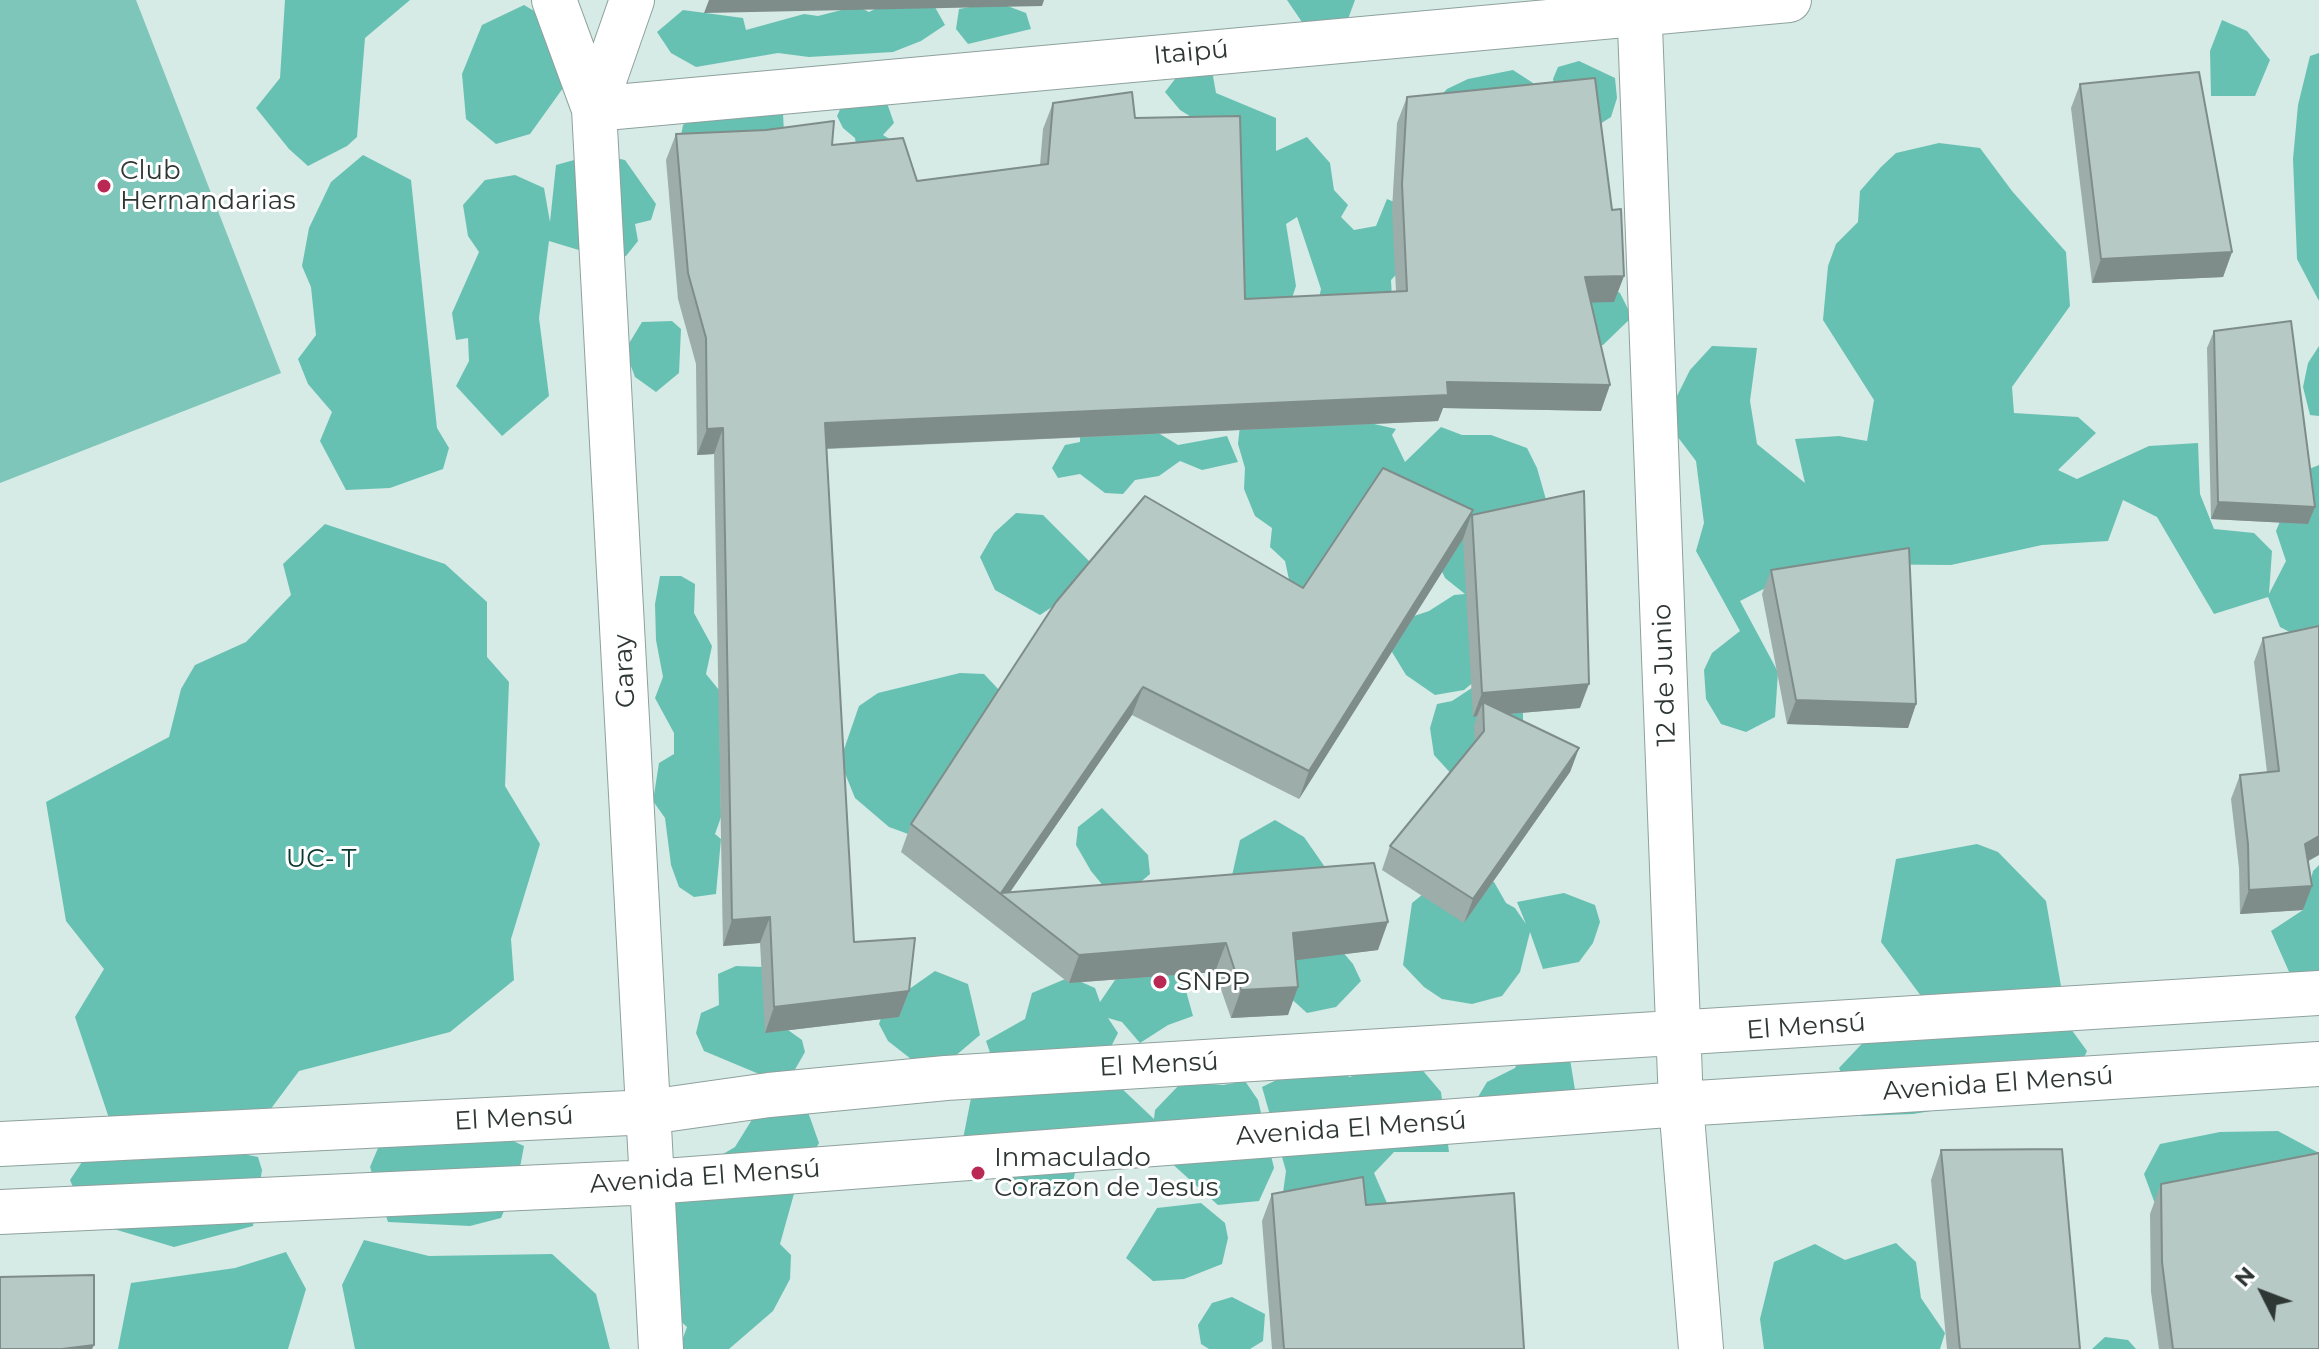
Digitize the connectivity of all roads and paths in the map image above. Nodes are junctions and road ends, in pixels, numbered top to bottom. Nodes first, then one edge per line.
1 (554, 0) edge
2 (632, 0) edge
3 (1789, 0) edge
4 (1640, 6) edge
5 (594, 109) junction
6 (2319, 993) edge
7 (1679, 1035) junction
8 (2319, 1064) edge
9 (1681, 1104) junction
10 (649, 1112) junction
11 (0, 1144) edge
12 (652, 1182) junction
13 (0, 1212) edge
14 (661, 1349) edge
15 (1701, 1349) edge

1 - 5 street
2 - 5 street, Garay
3 - 4 street, Itaipú
4 - 5 street, Itaipú
4 - 7 street, 12 de Junio
5 - 10 street, Garay
6 - 7 street, El Mensú
7 - 9 street, 12 de Junio
7 - 10 street, El Mensú
8 - 9 street, Avenida El Mensú
9 - 12 street, Avenida El Mensú
9 - 15 street, 12 de Junio
10 - 11 street, El Mensú
10 - 12 street, Garay
12 - 13 street, Avenida El Mensú
12 - 14 street, Garay

